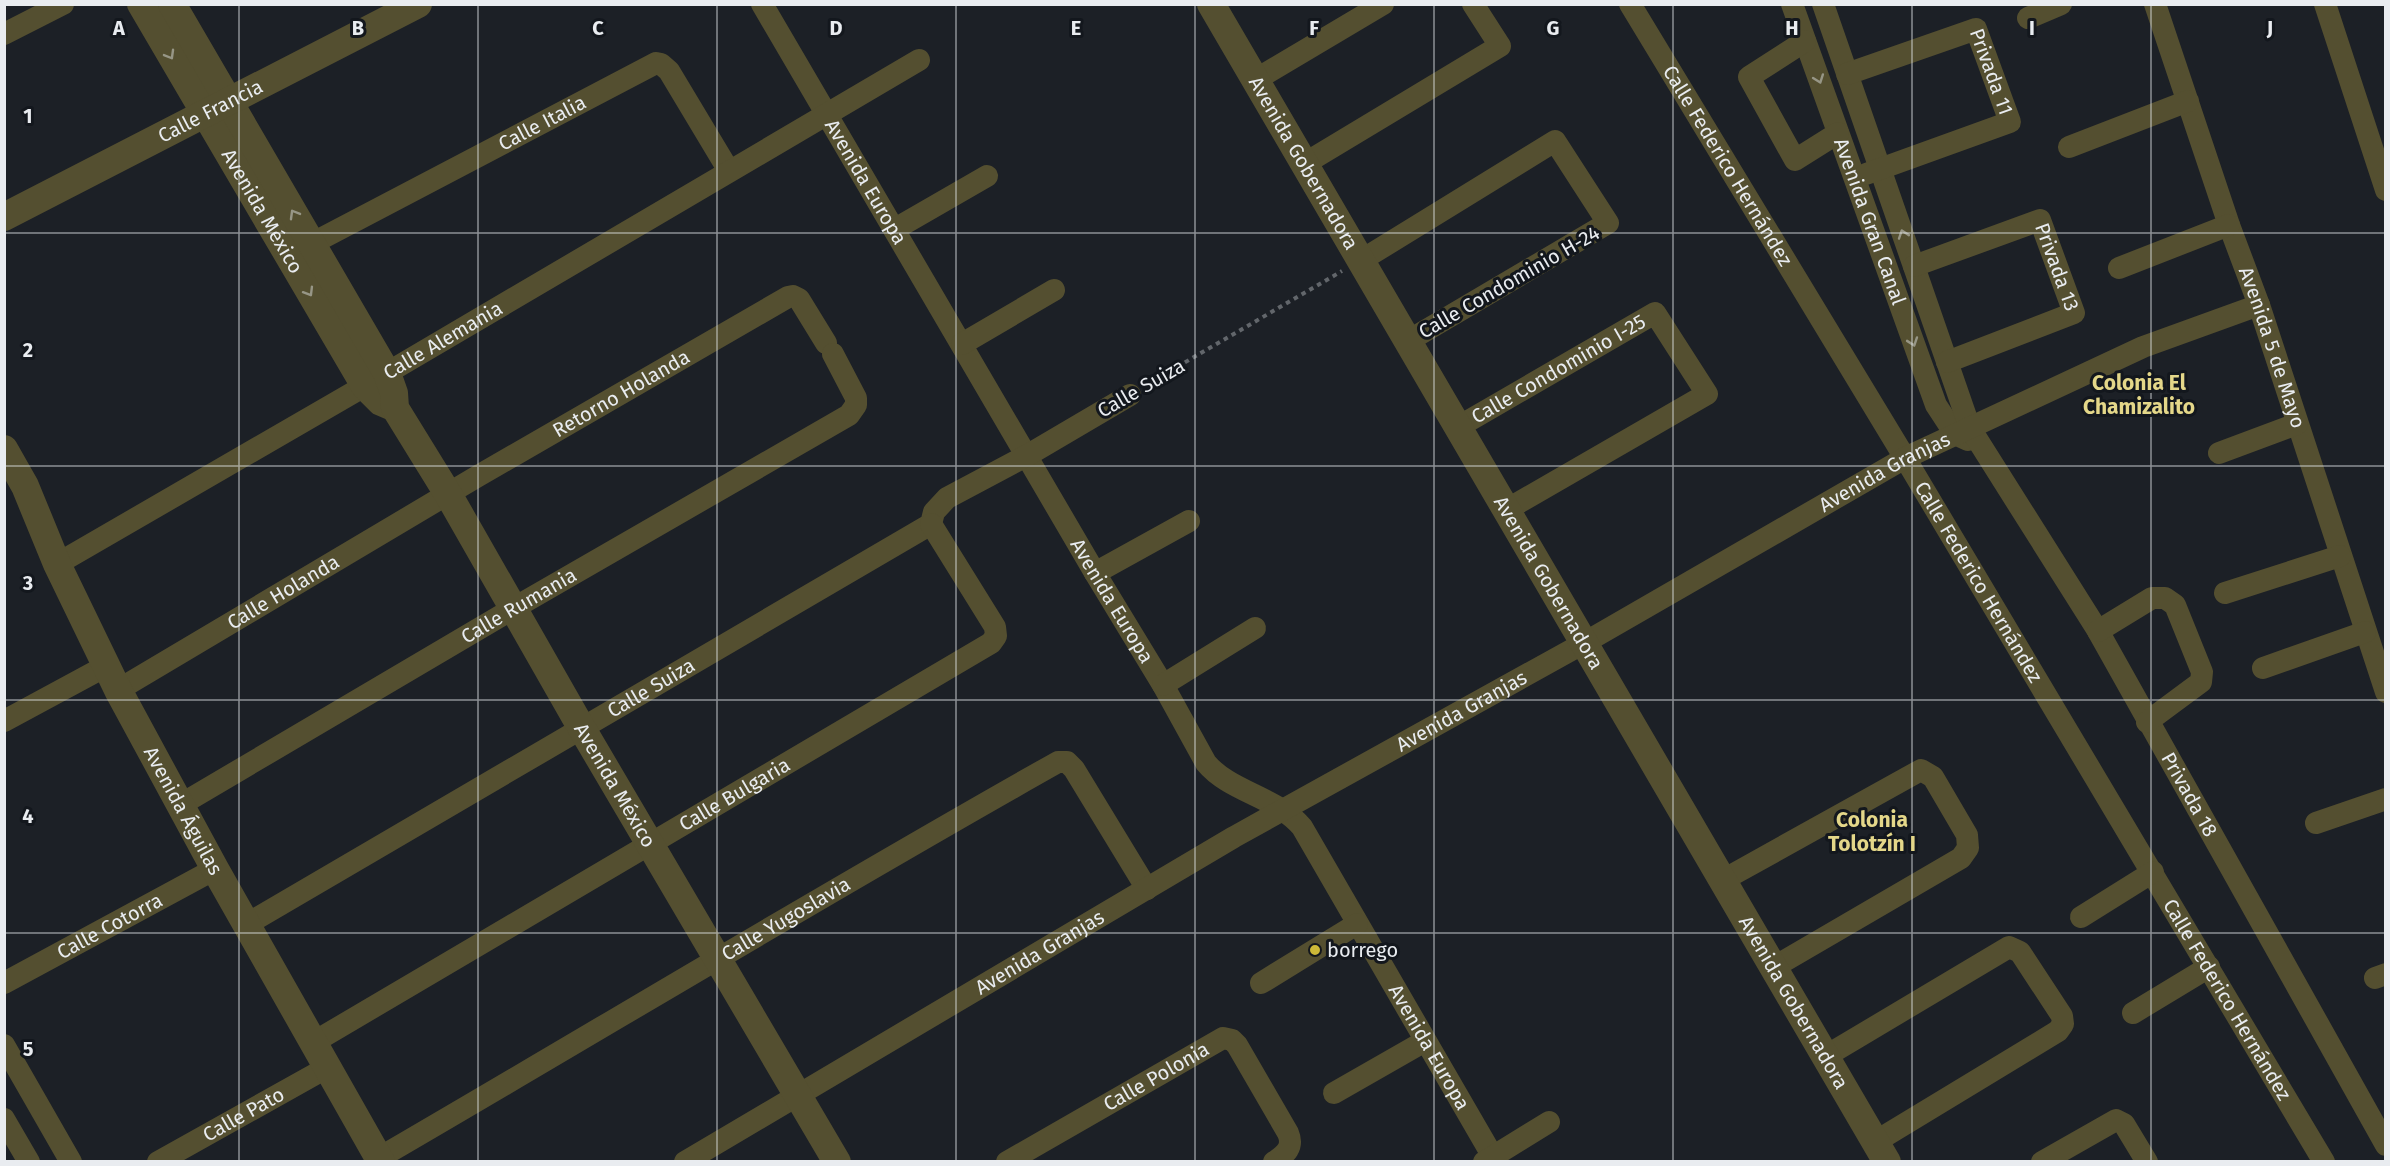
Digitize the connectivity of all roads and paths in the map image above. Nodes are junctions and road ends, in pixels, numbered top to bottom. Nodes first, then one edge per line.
1 (63, 4) edge
2 (141, 4) edge
3 (172, 4) edge
4 (418, 4) edge
5 (762, 4) edge
6 (1211, 4) edge
7 (1383, 4) edge
8 (1473, 4) edge
9 (1630, 4) edge
10 (1792, 4) edge
11 (1823, 4) edge
12 (2061, 4) edge
13 (2155, 4) edge
14 (2325, 4) edge
15 (2028, 18) dead end
16 (4, 34) edge
17 (1805, 41) junction
18 (919, 60) dead end
19 (1847, 74) junction
20 (1255, 80) junction
21 (2188, 101) junction
22 (217, 109) junction
23 (828, 114) junction
24 (1838, 133) junction
25 (2069, 147) dead end
26 (1304, 165) junction
27 (1880, 169) junction
28 (729, 171) junction
29 (987, 176) dead end
30 (1856, 178) junction
31 (2385, 190) edge
32 (4, 217) edge
33 (2229, 225) junction
34 (895, 229) junction
35 (311, 244) junction
36 (1360, 261) junction
37 (1914, 266) junction
38 (2119, 268) dead end
39 (1054, 290) dead end
40 (2259, 306) junction
41 (1408, 341) junction
42 (962, 344) junction
43 (1947, 362) junction
44 (376, 380) junction
45 (1130, 394) joint
46 (856, 405) joint
47 (2297, 424) junction
48 (1458, 427) junction
49 (1962, 431) junction
50 (2219, 453) dead end
51 (1028, 455) junction
52 (1905, 458) junction
53 (9, 466) edge
54 (448, 494) junction
55 (1506, 510) junction
56 (1189, 521) dead end
57 (930, 524) junction
58 (2340, 556) junction
59 (57, 564) junction
60 (1095, 573) junction
61 (2225, 593) dead end
62 (514, 608) junction
63 (1255, 628) dead end
64 (2098, 631) junction
65 (2365, 632) junction
66 (1584, 643) junction
67 (2263, 668) dead end
68 (112, 678) junction
69 (1163, 685) junction
70 (2385, 692) edge
71 (4, 721) edge
72 (2147, 722) junction
73 (581, 727) junction
74 (2385, 799) edge
75 (180, 805) junction
76 (1283, 810) junction
77 (2316, 823) dead end
78 (651, 843) junction
79 (215, 869) junction
80 (2153, 872) junction
81 (1723, 880) junction
82 (1148, 889) junction
83 (2081, 917) dead end
84 (247, 924) junction
85 (1357, 924) junction
86 (719, 960) junction
87 (1774, 967) junction
88 (2209, 967) junction
89 (4, 983) edge
90 (1261, 983) dead end
91 (2133, 1013) dead end
92 (1425, 1041) junction
93 (314, 1042) junction
94 (4, 1045) edge
95 (1826, 1056) junction
96 (328, 1067) junction
97 (1334, 1093) dead end
98 (798, 1095) junction
99 (4, 1119) edge
100 (1549, 1122) dead end
101 (2385, 1145) edge
102 (1881, 1152) edge
103 (380, 1160) edge
104 (1491, 1160) edge
105 (29, 1161) edge
106 (71, 1161) edge
107 (158, 1161) edge
108 (686, 1161) edge
109 (837, 1161) edge
110 (1007, 1161) edge
111 (1274, 1161) edge
112 (2042, 1161) edge
113 (2147, 1161) edge
114 (2324, 1161) edge

1 - 16 street
2 -> 22 street, Avenida México
3 - 22 street, Avenida México
4 - 22 street, Calle Francia
5 - 23 street, Avenida Europa
6 - 20 street, Avenida Gobernadora
7 - 20 street
8 - 26 street
9 - 52 street, Calle Federico Hernández
10 - 17 street, Avenida Gran Canal
11 - 19 street, Avenida Gran Canal
12 - 15 street
13 - 21 street, Avenida 5 de Mayo
14 - 31 street
17 -> 24 street, Avenida Gran Canal
17 - 24 street
18 - 23 street, Calle Alemania
19 - 27 street, Avenida Gran Canal
19 - 27 street, Privada 11
20 - 26 street, Avenida Gobernadora
21 - 25 street
21 - 33 street, Avenida 5 de Mayo
22 - 32 street, Calle Francia
35 -> 22 street, Avenida México
22 -> 44 street, Avenida México
23 - 28 street, Calle Alemania
23 - 34 street, Avenida Europa
24 - 30 street, Avenida Gran Canal
26 - 36 street, Avenida Gobernadora
27 - 30 street, Privada 11
37 -> 27 street, Avenida Gran Canal
28 - 35 street, Calle Italia
28 - 44 street, Calle Alemania
29 - 34 street
30 -> 49 street, Avenida Gran Canal
33 - 38 street
33 - 40 street, Avenida 5 de Mayo
34 - 42 street, Avenida Europa
35 - 44 street, Avenida México
36 - 41 street, Avenida Gobernadora
36 - 41 street, Calle Condominio H-24
36 - 45 path, Calle Suiza
37 - 43 street, Avenida Gran Canal
37 - 43 street, Privada 13
39 - 42 street
40 - 47 street, Avenida 5 de Mayo
40 - 49 street, Avenida Granjas
41 - 48 street, Avenida Gobernadora
42 - 51 street, Avenida Europa
43 - 49 street, Avenida Gran Canal
44 - 54 street, Avenida México
44 - 59 street, Calle Alemania
45 - 51 street, Calle Suiza
46 - 54 street, Retorno Holanda
46 - 62 street, Calle Rumania
47 - 50 street
47 - 58 street, Avenida 5 de Mayo
48 - 55 street, Avenida Gobernadora
48 - 55 street, Calle Condominio I-25
49 - 52 street, Avenida Granjas
49 - 64 street, Privada 18
51 - 57 street, Calle Suiza
51 - 60 street, Avenida Europa
52 - 66 street, Avenida Granjas
52 - 80 street, Calle Federico Hernández
53 - 59 street, Avenida Águilas
54 - 62 street, Avenida México
54 - 68 street, Calle Holanda
55 - 66 street, Avenida Gobernadora
56 - 60 street
57 - 73 street, Calle Suiza
57 - 78 street, Calle Bulgaria
58 - 61 street
58 - 65 street, Avenida 5 de Mayo
59 - 68 street, Avenida Águilas
60 - 69 street, Avenida Europa
62 - 73 street, Avenida México
62 - 75 street, Calle Rumania
63 - 69 street
64 - 72 street, Privada 18
64 - 72 street
65 - 67 street
65 - 70 street, Avenida 5 de Mayo
66 - 76 street, Avenida Granjas
66 - 81 street, Avenida Gobernadora
68 - 71 street, Calle Holanda
68 - 75 street, Avenida Águilas
69 - 76 street, Avenida Europa
72 - 101 street, Privada 18
73 - 78 street, Avenida México
73 - 84 street, Calle Suiza
74 - 77 street
75 - 79 street, Avenida Águilas
76 - 82 street, Avenida Granjas
76 - 85 street, Avenida Europa
78 - 86 street, Avenida México
78 - 93 street, Calle Bulgaria
79 - 84 street, Avenida Águilas
79 - 89 street, Calle Cotorra
80 - 83 street
80 - 88 street, Calle Federico Hernández
81 - 87 street, Avenida Gobernadora
81 - 87 street
82 - 86 street, Calle Yugoslavia
82 - 98 street, Avenida Granjas
84 - 93 street, Avenida Águilas
85 - 90 street
85 - 92 street, Avenida Europa
86 - 98 street, Avenida México
86 - 103 street, Calle Yugoslavia
87 - 95 street, Avenida Gobernadora
88 - 91 street
88 - 114 street, Calle Federico Hernández
92 - 97 street
92 - 104 street, Avenida Europa
93 - 96 street, Avenida Águilas
94 - 106 street
95 - 102 street, Avenida Gobernadora
95 - 102 street
96 - 103 street, Avenida Águilas
96 - 107 street, Calle Pato
98 - 108 street, Avenida Granjas
98 - 109 street, Avenida México
99 - 105 street
100 - 104 street
110 - 111 street, Calle Polonia
112 - 113 street

